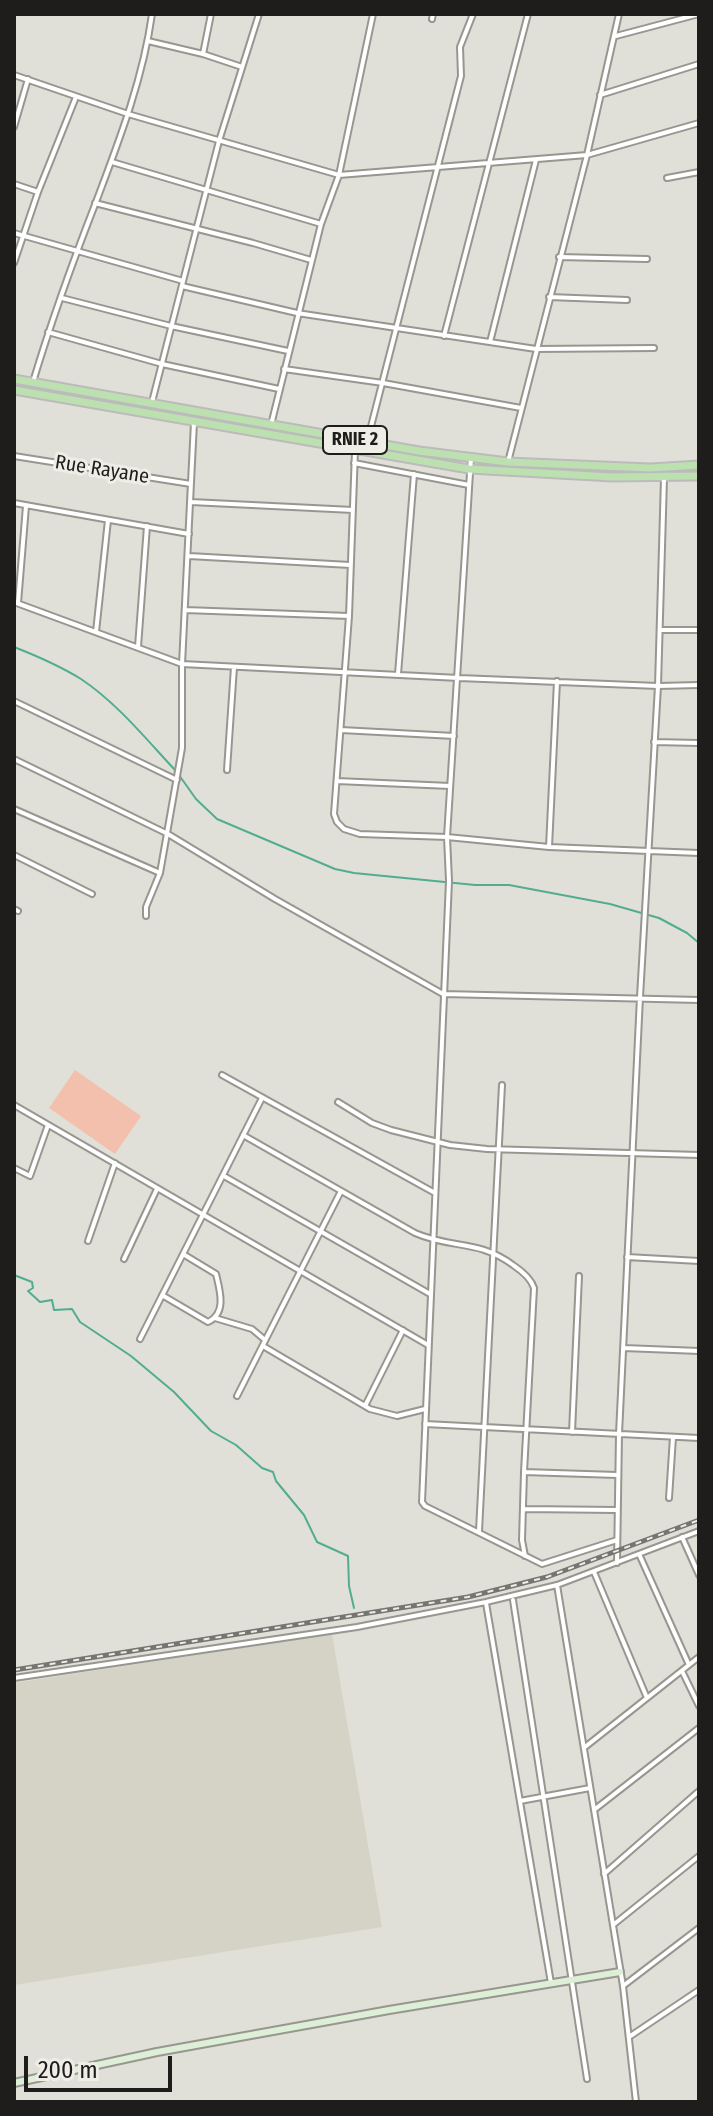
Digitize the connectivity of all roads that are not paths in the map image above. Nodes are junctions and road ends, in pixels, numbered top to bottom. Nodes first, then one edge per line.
1 (152, 14) edge
2 (211, 14) edge
3 (259, 14) edge
4 (373, 14) edge
5 (473, 14) edge
6 (528, 14) edge
7 (619, 14) edge
8 (699, 14) edge
9 (616, 36) junction
10 (148, 41) junction
11 (203, 54) junction
12 (699, 64) edge
13 (242, 67) junction
14 (14, 75) edge
15 (28, 79) junction
16 (600, 95) junction
17 (76, 97) junction
18 (128, 114) junction
19 (699, 123) edge
20 (14, 127) edge
21 (219, 141) junction
22 (587, 155) junction
23 (536, 160) junction
24 (112, 162) junction
25 (489, 164) junction
26 (438, 167) junction
27 (699, 172) edge
28 (339, 175) junction
29 (667, 178) dead end
30 (14, 184) edge
31 (206, 191) junction
32 (38, 192) junction
33 (95, 203) junction
34 (321, 224) junction
35 (196, 228) junction
36 (14, 233) edge
37 (23, 236) junction
38 (79, 252) junction
39 (559, 257) junction
40 (647, 259) dead end
41 (311, 260) junction
42 (14, 263) edge
43 (182, 284) junction
44 (549, 297) junction
45 (62, 298) junction
46 (627, 300) dead end
47 (297, 313) junction
48 (171, 326) junction
49 (396, 329) junction
50 (48, 332) junction
51 (444, 336) junction
52 (490, 342) junction
53 (654, 348) dead end
54 (536, 349) junction
55 (288, 351) junction
56 (162, 364) junction
57 (284, 369) junction
58 (14, 379) edge
59 (33, 382) junction
60 (383, 383) junction
61 (279, 389) junction
62 (14, 390) edge
63 (151, 404) junction
64 (521, 408) junction
65 (194, 422) junction
66 (271, 425) junction
67 (367, 442) junction
68 (355, 451) junction
69 (14, 456) edge
70 (471, 457) junction
71 (508, 462) junction
72 (354, 463) junction
73 (699, 465) edge
74 (469, 469) junction
75 (414, 474) junction
76 (699, 476) edge
77 (664, 478) junction
78 (191, 484) junction
79 (469, 485) junction
80 (191, 502) junction
81 (14, 503) edge
82 (26, 506) junction
83 (353, 510) junction
84 (108, 520) junction
85 (147, 526) junction
86 (189, 534) junction
87 (189, 556) junction
88 (351, 565) junction
89 (16, 602) edge
90 (185, 610) junction
91 (349, 616) junction
92 (660, 630) junction
93 (699, 630) edge
94 (96, 632) junction
95 (138, 647) junction
96 (182, 664) junction
97 (234, 667) junction
98 (345, 671) junction
99 (398, 674) junction
100 (459, 678) junction
101 (557, 681) junction
102 (699, 685) edge
103 (658, 686) junction
104 (14, 701) edge
105 (341, 730) junction
106 (455, 736) junction
107 (654, 742) junction
108 (699, 743) edge
109 (14, 759) edge
110 (227, 770) dead end
111 (177, 780) junction
112 (337, 781) junction
113 (451, 786) junction
114 (14, 809) edge
115 (168, 834) junction
116 (447, 837) junction
117 (549, 847) junction
118 (648, 851) junction
119 (699, 853) edge
120 (14, 855) edge
121 (160, 873) junction
122 (92, 894) dead end
123 (146, 916) dead end
124 (443, 994) junction
125 (640, 997) junction
126 (699, 1000) edge
127 (222, 1075) dead end
128 (502, 1085) dead end
129 (262, 1098) junction
130 (338, 1102) dead end
131 (14, 1105) edge
132 (48, 1125) junction
133 (243, 1135) junction
134 (437, 1141) junction
135 (499, 1149) junction
136 (632, 1154) junction
137 (699, 1155) edge
138 (115, 1163) junction
139 (14, 1168) edge
140 (223, 1175) junction
141 (157, 1188) junction
142 (341, 1191) junction
143 (435, 1193) junction
144 (203, 1215) junction
145 (321, 1231) junction
146 (88, 1241) dead end
147 (433, 1241) junction
148 (494, 1252) junction
149 (183, 1254) junction
150 (627, 1257) junction
151 (124, 1259) dead end
152 (699, 1261) edge
153 (300, 1271) junction
154 (579, 1276) dead end
155 (430, 1294) junction
156 (162, 1295) junction
157 (215, 1318) junction
158 (403, 1330) junction
159 (140, 1339) dead end
160 (265, 1340) junction
161 (428, 1345) junction
162 (262, 1346) junction
163 (624, 1348) junction
164 (699, 1351) edge
165 (237, 1396) dead end
166 (365, 1406) junction
167 (425, 1409) junction
168 (425, 1424) junction
169 (484, 1427) junction
170 (526, 1429) junction
171 (572, 1432) junction
172 (619, 1434) junction
173 (673, 1437) junction
174 (699, 1438) edge
175 (524, 1472) junction
176 (618, 1475) junction
177 (669, 1498) dead end
178 (524, 1509) junction
179 (617, 1510) junction
180 (479, 1531) junction
181 (699, 1531) edge
182 (682, 1537) junction
183 (617, 1540) junction
184 (639, 1554) junction
185 (525, 1556) junction
186 (617, 1563) junction
187 (594, 1572) junction
188 (699, 1575) edge
189 (557, 1585) junction
190 (513, 1600) dead end
191 (486, 1602) junction
192 (699, 1657) edge
193 (689, 1665) junction
194 (682, 1671) junction
195 (14, 1678) edge
196 (647, 1698) junction
197 (699, 1706) edge
198 (699, 1728) edge
199 (584, 1748) junction
200 (590, 1788) junction
201 (699, 1791) edge
202 (544, 1796) junction
203 (520, 1801) junction
204 (594, 1810) junction
205 (699, 1856) edge
206 (604, 1874) junction
207 (613, 1925) junction
208 (699, 1928) edge
209 (620, 1972) junction
210 (572, 1979) junction
211 (551, 1983) junction
212 (623, 1986) junction
213 (699, 1990) edge
214 (629, 2037) junction
215 (587, 2079) dead end
216 (14, 2083) edge
217 (636, 2102) edge

1 - 10 street
2 - 11 street
3 - 13 street
4 - 28 street
5 - 26 street
6 - 25 street
7 - 9 street
8 - 9 street
9 - 16 street
10 - 11 street
10 - 18 street
11 - 13 street
12 - 16 street
13 - 21 street
14 - 15 street
15 - 17 street
15 - 20 street
16 - 22 street
17 - 18 street
17 - 32 street
18 - 21 street
18 - 24 street
19 - 22 street
21 - 28 street
21 - 31 street
22 - 23 street
22 - 39 street
23 - 25 street
23 - 52 street
24 - 31 street
24 - 33 street
25 - 26 street
25 - 51 street
26 - 28 street
26 - 49 street
27 - 29 street
28 - 34 street
30 - 32 street
31 - 34 street
31 - 35 street
32 - 37 street
33 - 35 street
33 - 38 street
34 - 41 street
35 - 41 street
35 - 43 street
36 - 37 street
37 - 38 street
37 - 42 street
38 - 43 street
38 - 45 street
39 - 40 street
39 - 44 street
41 - 47 street
43 - 47 street
43 - 48 street
44 - 46 street
44 - 54 street
45 - 48 street
45 - 50 street
47 - 49 street
47 - 55 street
48 - 55 street
48 - 56 street
49 - 51 street
49 - 60 street
50 - 56 street
50 - 59 street
51 - 52 street
52 - 54 street
53 - 54 street
54 - 64 street
55 - 57 street
56 - 61 street
56 - 63 street
57 - 60 street
57 - 61 street
58 - 59 main road, RNIE 2
59 - 63 main road, RNIE 2
60 - 64 street
60 - 67 street
61 - 66 street
62 - 65 main road, RNIE 2
63 - 66 main road, RNIE 2
64 - 71 street
65 - 68 main road, RNIE 2
65 - 78 street
66 - 67 main road, RNIE 2
67 - 70 main road, RNIE 2
68 - 72 street
68 - 74 main road, RNIE 2
69 - 78 street, Rue Rayane
70 - 71 main road, RNIE 2
70 - 74 street
71 - 73 main road, RNIE 2
72 - 75 street
72 - 83 street
74 - 77 main road, RNIE 2
74 - 79 street
75 - 79 street
75 - 99 street
76 - 77 main road, RNIE 2
77 - 92 street
78 - 80 street
79 - 100 street
80 - 83 street
80 - 86 street
81 - 82 street
82 - 84 street
82 - 89 street
83 - 88 street
84 - 85 street
84 - 94 street
85 - 86 street
85 - 95 street
86 - 87 street
87 - 88 street
87 - 90 street
88 - 91 street
89 - 94 street
90 - 91 street
90 - 96 street
91 - 98 street
92 - 93 street
92 - 103 street
94 - 95 street
95 - 96 street
96 - 97 street
96 - 111 street
97 - 98 street
97 - 110 street
98 - 99 street
98 - 105 street
99 - 100 street
100 - 101 street
100 - 106 street
101 - 103 street
101 - 117 street
102 - 103 street
103 - 107 street
104 - 111 street
105 - 106 street
105 - 112 street
106 - 113 street
107 - 108 street
107 - 118 street
109 - 115 street
111 - 115 street
112 - 113 street
112 - 116 street
113 - 116 street
114 - 121 street
115 - 121 street
115 - 124 street
116 - 117 street
116 - 124 street
117 - 118 street
118 - 119 street
118 - 125 street
120 - 122 street
121 - 123 street
124 - 125 street
124 - 134 street
125 - 126 street
125 - 136 street
127 - 129 street
128 - 135 street
129 - 133 street
129 - 143 street
130 - 134 street
131 - 132 street
132 - 138 street
132 - 139 street
133 - 140 street
133 - 142 street
134 - 135 street
134 - 143 street
135 - 136 street
135 - 148 street
136 - 137 street
136 - 150 street
138 - 141 street
138 - 146 street
140 - 144 street
140 - 145 street
141 - 144 street
141 - 151 street
142 - 145 street
142 - 147 street
143 - 147 street
144 - 149 street
144 - 153 street
145 - 153 street
145 - 155 street
147 - 148 street
147 - 155 street
148 - 169 street
148 - 170 street
149 - 156 street
149 - 157 street
150 - 152 street
150 - 163 street
153 - 158 street
153 - 160 street
154 - 171 street
155 - 161 street
156 - 157 street
156 - 159 street
157 - 160 street
158 - 161 street
158 - 166 street
160 - 162 street
161 - 167 street
162 - 165 street
162 - 166 street
163 - 164 street
163 - 172 street
166 - 167 street
167 - 168 street
168 - 169 street
168 - 180 street
169 - 170 street
169 - 180 street
170 - 171 street
170 - 175 street
171 - 172 street
172 - 173 street
172 - 176 street
173 - 174 street
173 - 177 street
175 - 176 street
175 - 178 street
176 - 179 street
178 - 179 street
178 - 185 street
179 - 183 street
180 - 185 street
181 - 182 street
182 - 184 street
182 - 188 street
183 - 185 street
183 - 186 street
184 - 186 street
184 - 193 street
186 - 187 street
187 - 189 street
187 - 196 street
189 - 191 street
189 - 199 street
190 - 202 street
191 - 195 street
191 - 203 street
192 - 193 street
193 - 194 street
194 - 196 street
194 - 197 street
196 - 199 street
198 - 204 street
199 - 200 street
200 - 202 street
200 - 204 street
201 - 206 street
202 - 203 street
202 - 210 street
203 - 211 street
204 - 206 street
205 - 207 street
206 - 207 street
207 - 209 street
208 - 212 street
209 - 210 street
209 - 212 street
210 - 211 street
210 - 215 street
211 - 216 street
212 - 214 street
213 - 214 street
214 - 217 street

